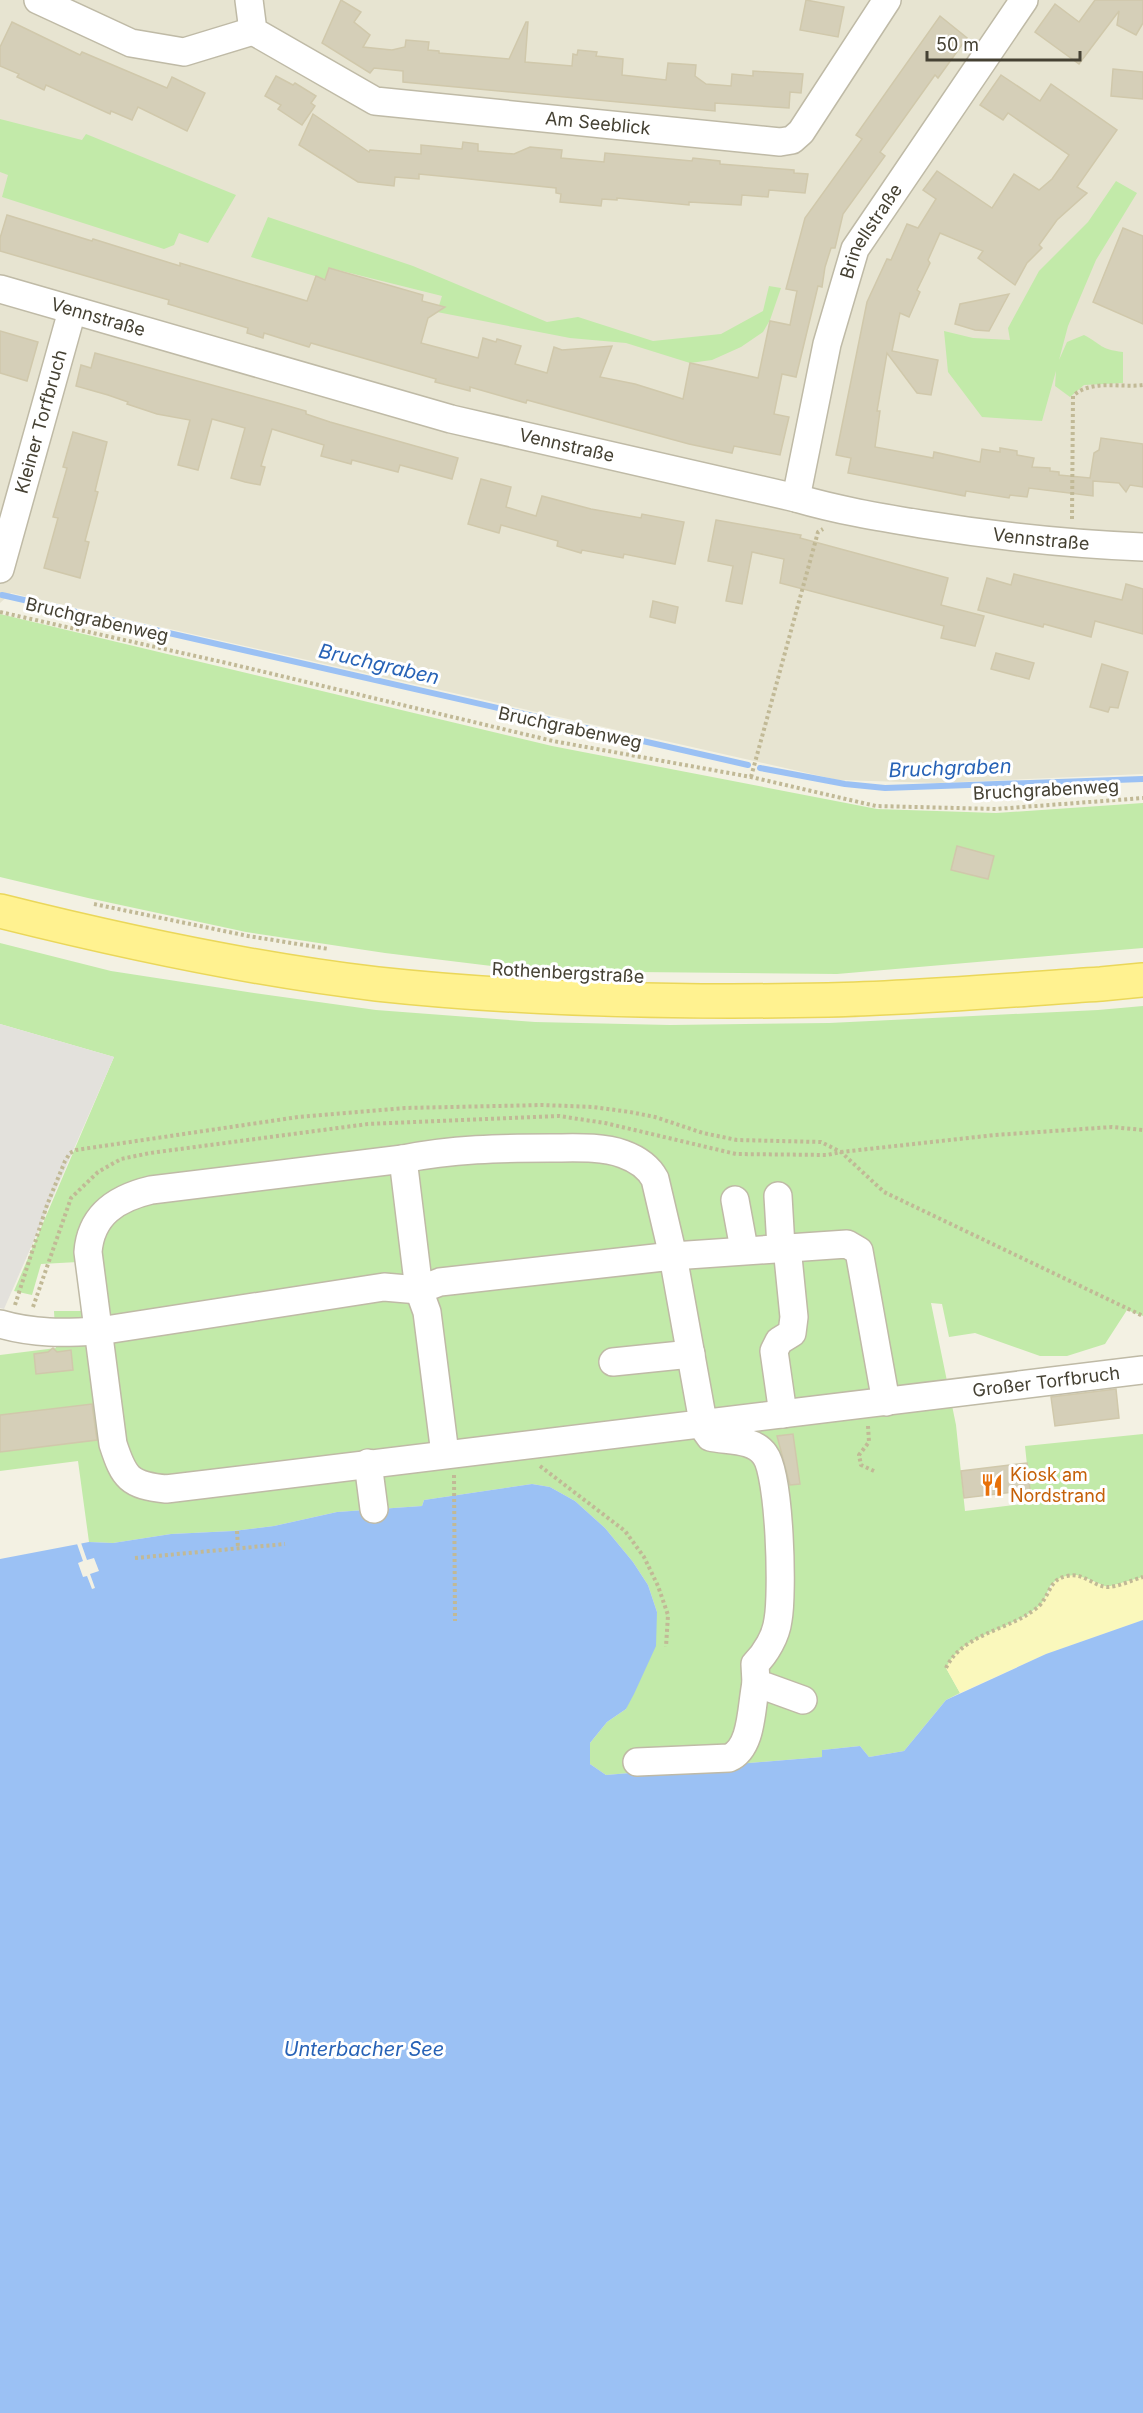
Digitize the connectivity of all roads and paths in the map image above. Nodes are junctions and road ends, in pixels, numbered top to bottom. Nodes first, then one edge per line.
1 (38, 0) edge
2 (249, 0) edge
3 (886, 0) edge
4 (1024, 0) edge
5 (253, 31) junction
6 (0, 289) edge
7 (72, 310) junction
8 (1143, 385) edge
9 (796, 498) junction
10 (836, 510) junction
11 (1069, 544) junction
12 (1143, 547) edge
13 (0, 569) edge
14 (0, 612) edge
15 (751, 777) junction
16 (1143, 798) edge
17 (86, 903) dead end
18 (0, 910) edge
19 (338, 950) dead end
20 (1143, 980) edge
21 (1143, 1130) edge
22 (403, 1159) junction
23 (778, 1196) dead end
24 (735, 1200) dead end
25 (784, 1247) junction
26 (744, 1249) junction
27 (673, 1256) junction
28 (419, 1290) junction
29 (1143, 1316) edge
30 (12, 1327) edge
31 (99, 1331) junction
32 (691, 1354) junction
33 (613, 1362) dead end
34 (1143, 1370) edge
35 (877, 1403) junction
36 (783, 1414) junction
37 (703, 1422) junction
38 (513, 1445) junction
39 (445, 1454) junction
40 (368, 1463) junction
41 (874, 1471) dead end
42 (455, 1495) dead end
43 (374, 1509) dead end
44 (237, 1531) dead end
45 (285, 1544) dead end
46 (238, 1548) junction
47 (135, 1558) dead end
48 (1143, 1577) edge
49 (455, 1621) dead end
50 (666, 1647) dead end
51 (946, 1668) dead end
52 (756, 1683) junction
53 (803, 1700) dead end
54 (637, 1762) dead end

1 - 5 street
2 - 5 street
3 - 5 street, Am Seeblick
4 - 9 street, Brinellstraße
6 - 7 street, Vennstraße
7 - 9 street, Vennstraße
7 - 13 street, Kleiner Torfbruch
8 - 11 path
9 - 10 street, Vennstraße
10 - 11 street, Vennstraße
10 - 15 path
11 - 12 street, Vennstraße
14 - 15 path, Bruchgrabenweg
15 - 16 path, Bruchgrabenweg
17 - 19 path
18 - 20 main road, Rothenbergstraße
21 - 29 path
22 - 27 street, Großer Torfbruch
22 - 28 street
22 - 31 street, Großer Torfbruch
23 - 25 street
24 - 26 street
25 - 26 street
25 - 35 street
25 - 36 street
26 - 27 street
27 - 28 street
27 - 32 street, Großer Torfbruch
28 - 31 street
28 - 39 street
30 - 31 street
31 - 40 street, Großer Torfbruch
32 - 33 street
32 - 37 street, Großer Torfbruch
34 - 35 street, Großer Torfbruch
35 - 36 street, Großer Torfbruch
35 - 41 path
36 - 37 street, Großer Torfbruch
37 - 38 street, Großer Torfbruch
37 - 52 street
38 - 39 street, Großer Torfbruch
38 - 50 path
39 - 40 street, Großer Torfbruch
40 - 43 street
42 - 49 path
44 - 46 path
45 - 46 path
46 - 47 path
48 - 51 path
52 - 53 street
52 - 54 street

